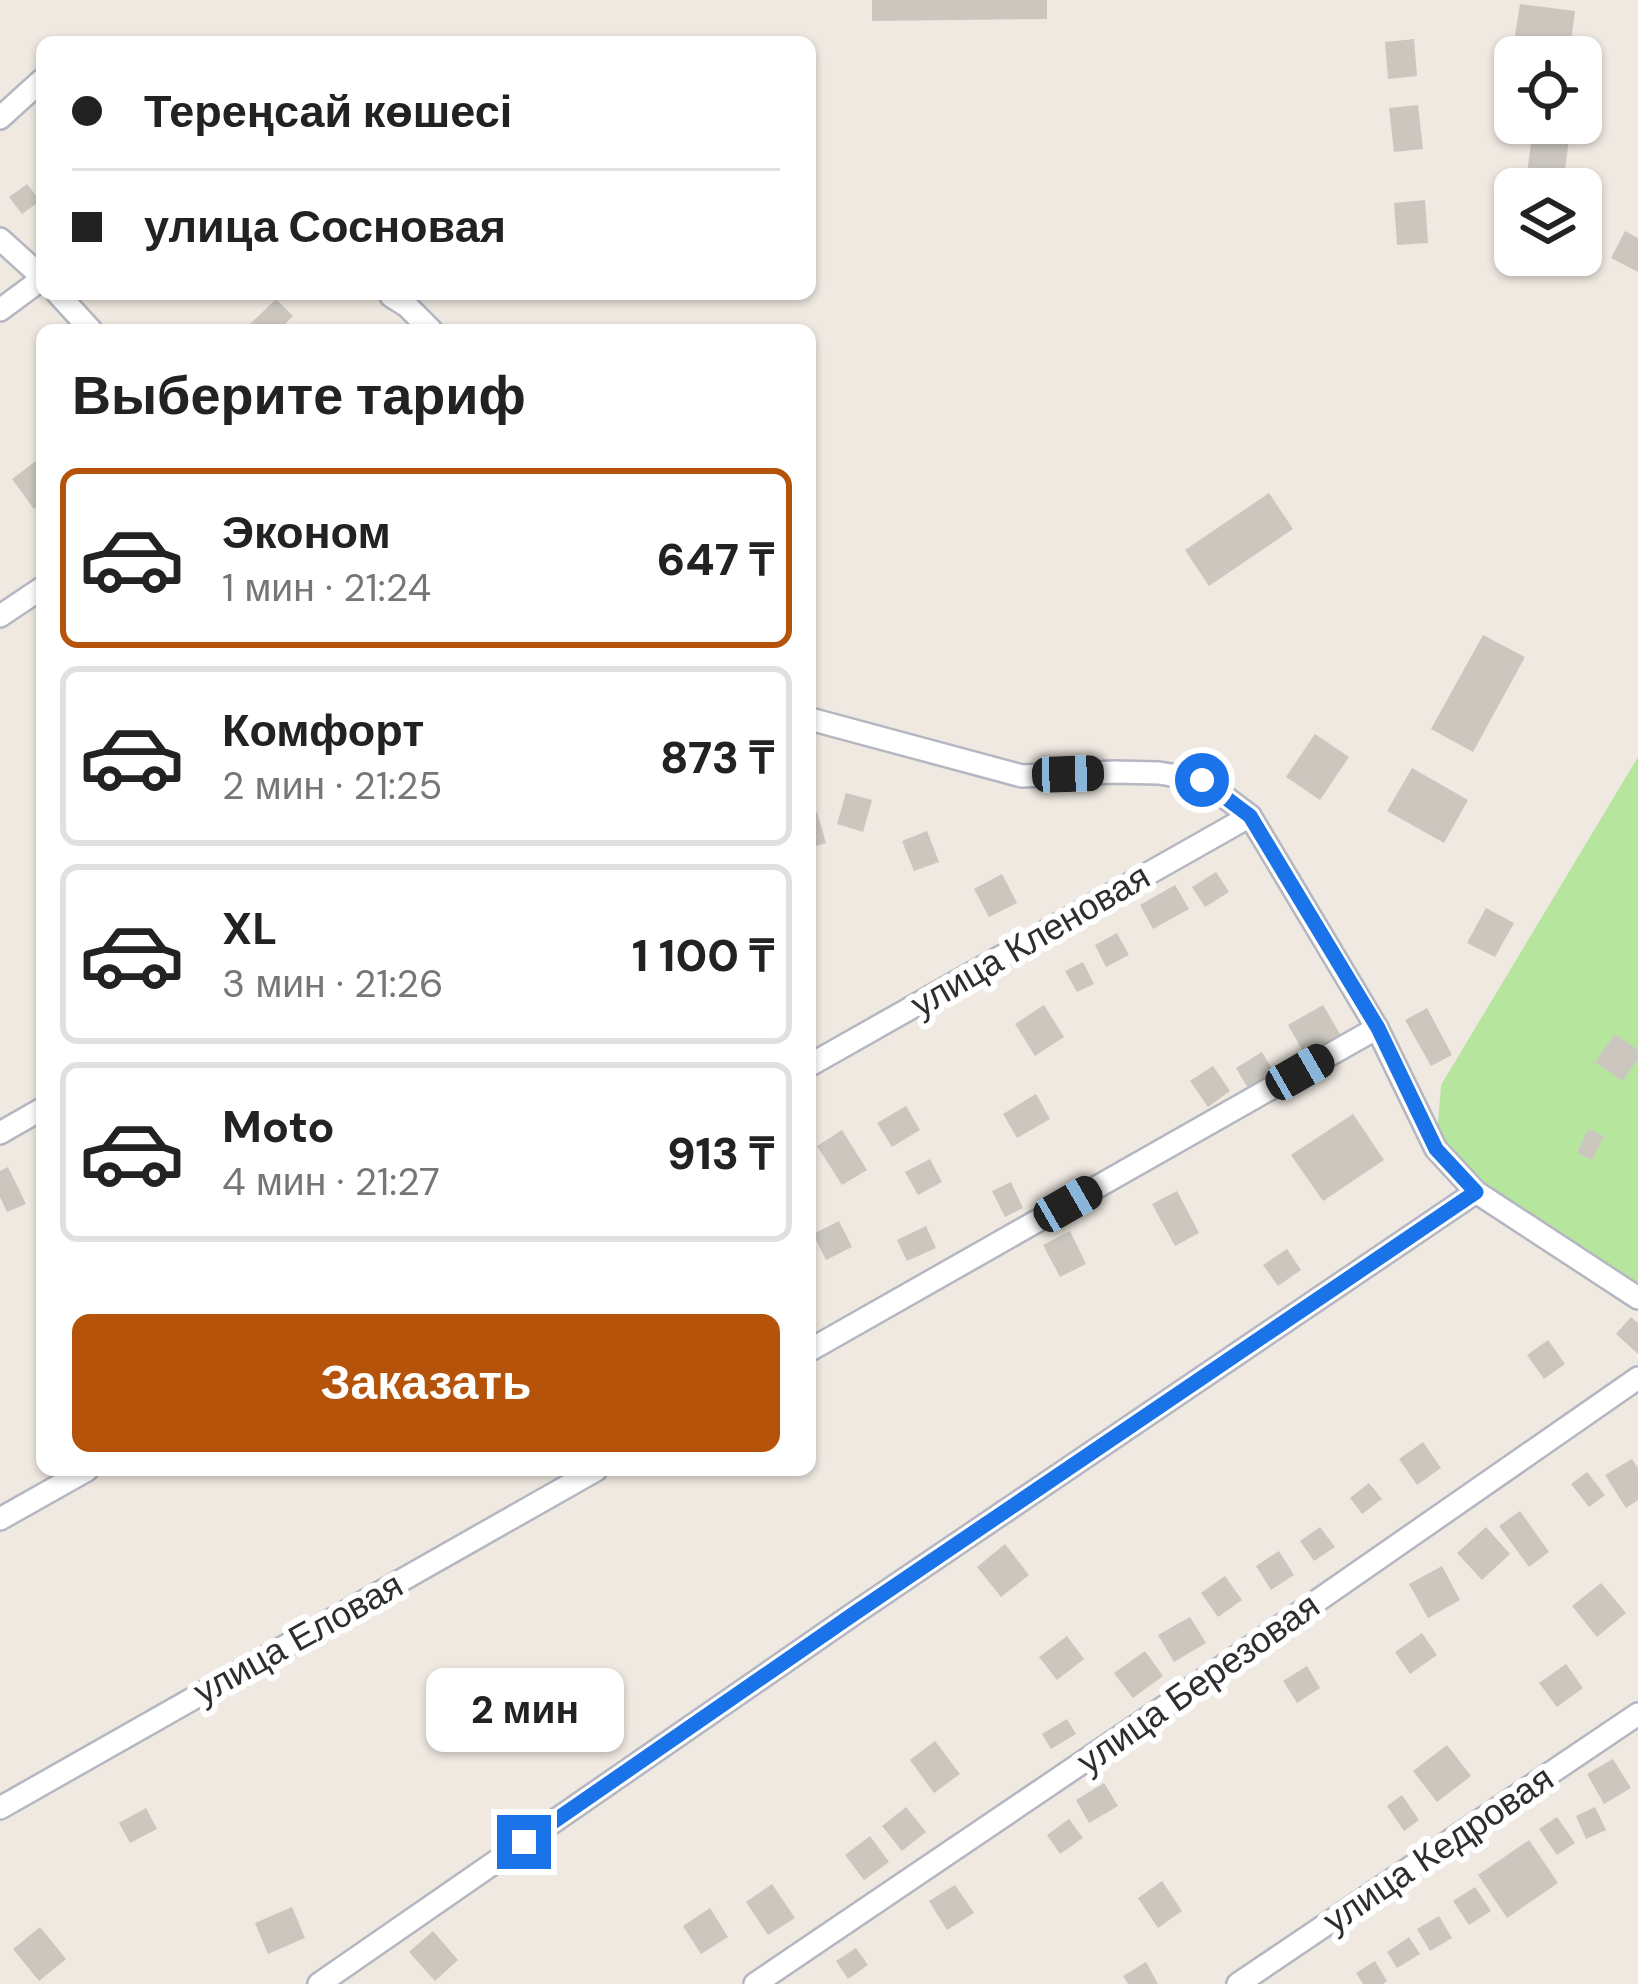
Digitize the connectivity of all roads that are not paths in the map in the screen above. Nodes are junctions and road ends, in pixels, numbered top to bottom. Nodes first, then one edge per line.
1 (36, 85) edge
2 (0, 118) edge
3 (0, 239) edge
4 (36, 272) edge
5 (36, 283) edge
6 (64, 300) edge
7 (397, 300) edge
8 (0, 310) edge
9 (86, 324) edge
10 (425, 324) edge
11 (36, 592) edge
12 (0, 616) edge
13 (816, 720) edge
14 (1250, 816) junction
15 (1378, 1028) junction
16 (816, 1062) edge
17 (36, 1112) edge
18 (0, 1133) edge
19 (1476, 1192) junction
20 (1638, 1298) edge
21 (816, 1347) edge
22 (1638, 1378) edge
23 (76, 1476) edge
24 (585, 1476) edge
25 (0, 1519) edge
26 (1638, 1714) edge
27 (0, 1808) edge
28 (320, 1984) edge
29 (755, 1984) edge
30 (1238, 1984) edge

1 - 2 street
3 - 4 street
5 - 8 street
6 - 9 street
7 - 10 street
11 - 12 street
13 - 14 street
14 - 15 street
14 - 16 street, улица Кленовая
15 - 19 street
15 - 21 street
17 - 18 street
19 - 20 street
19 - 28 street
22 - 29 street, улица Березовая
23 - 25 street
24 - 27 street, улица Еловая
26 - 30 street, улица Кедровая

